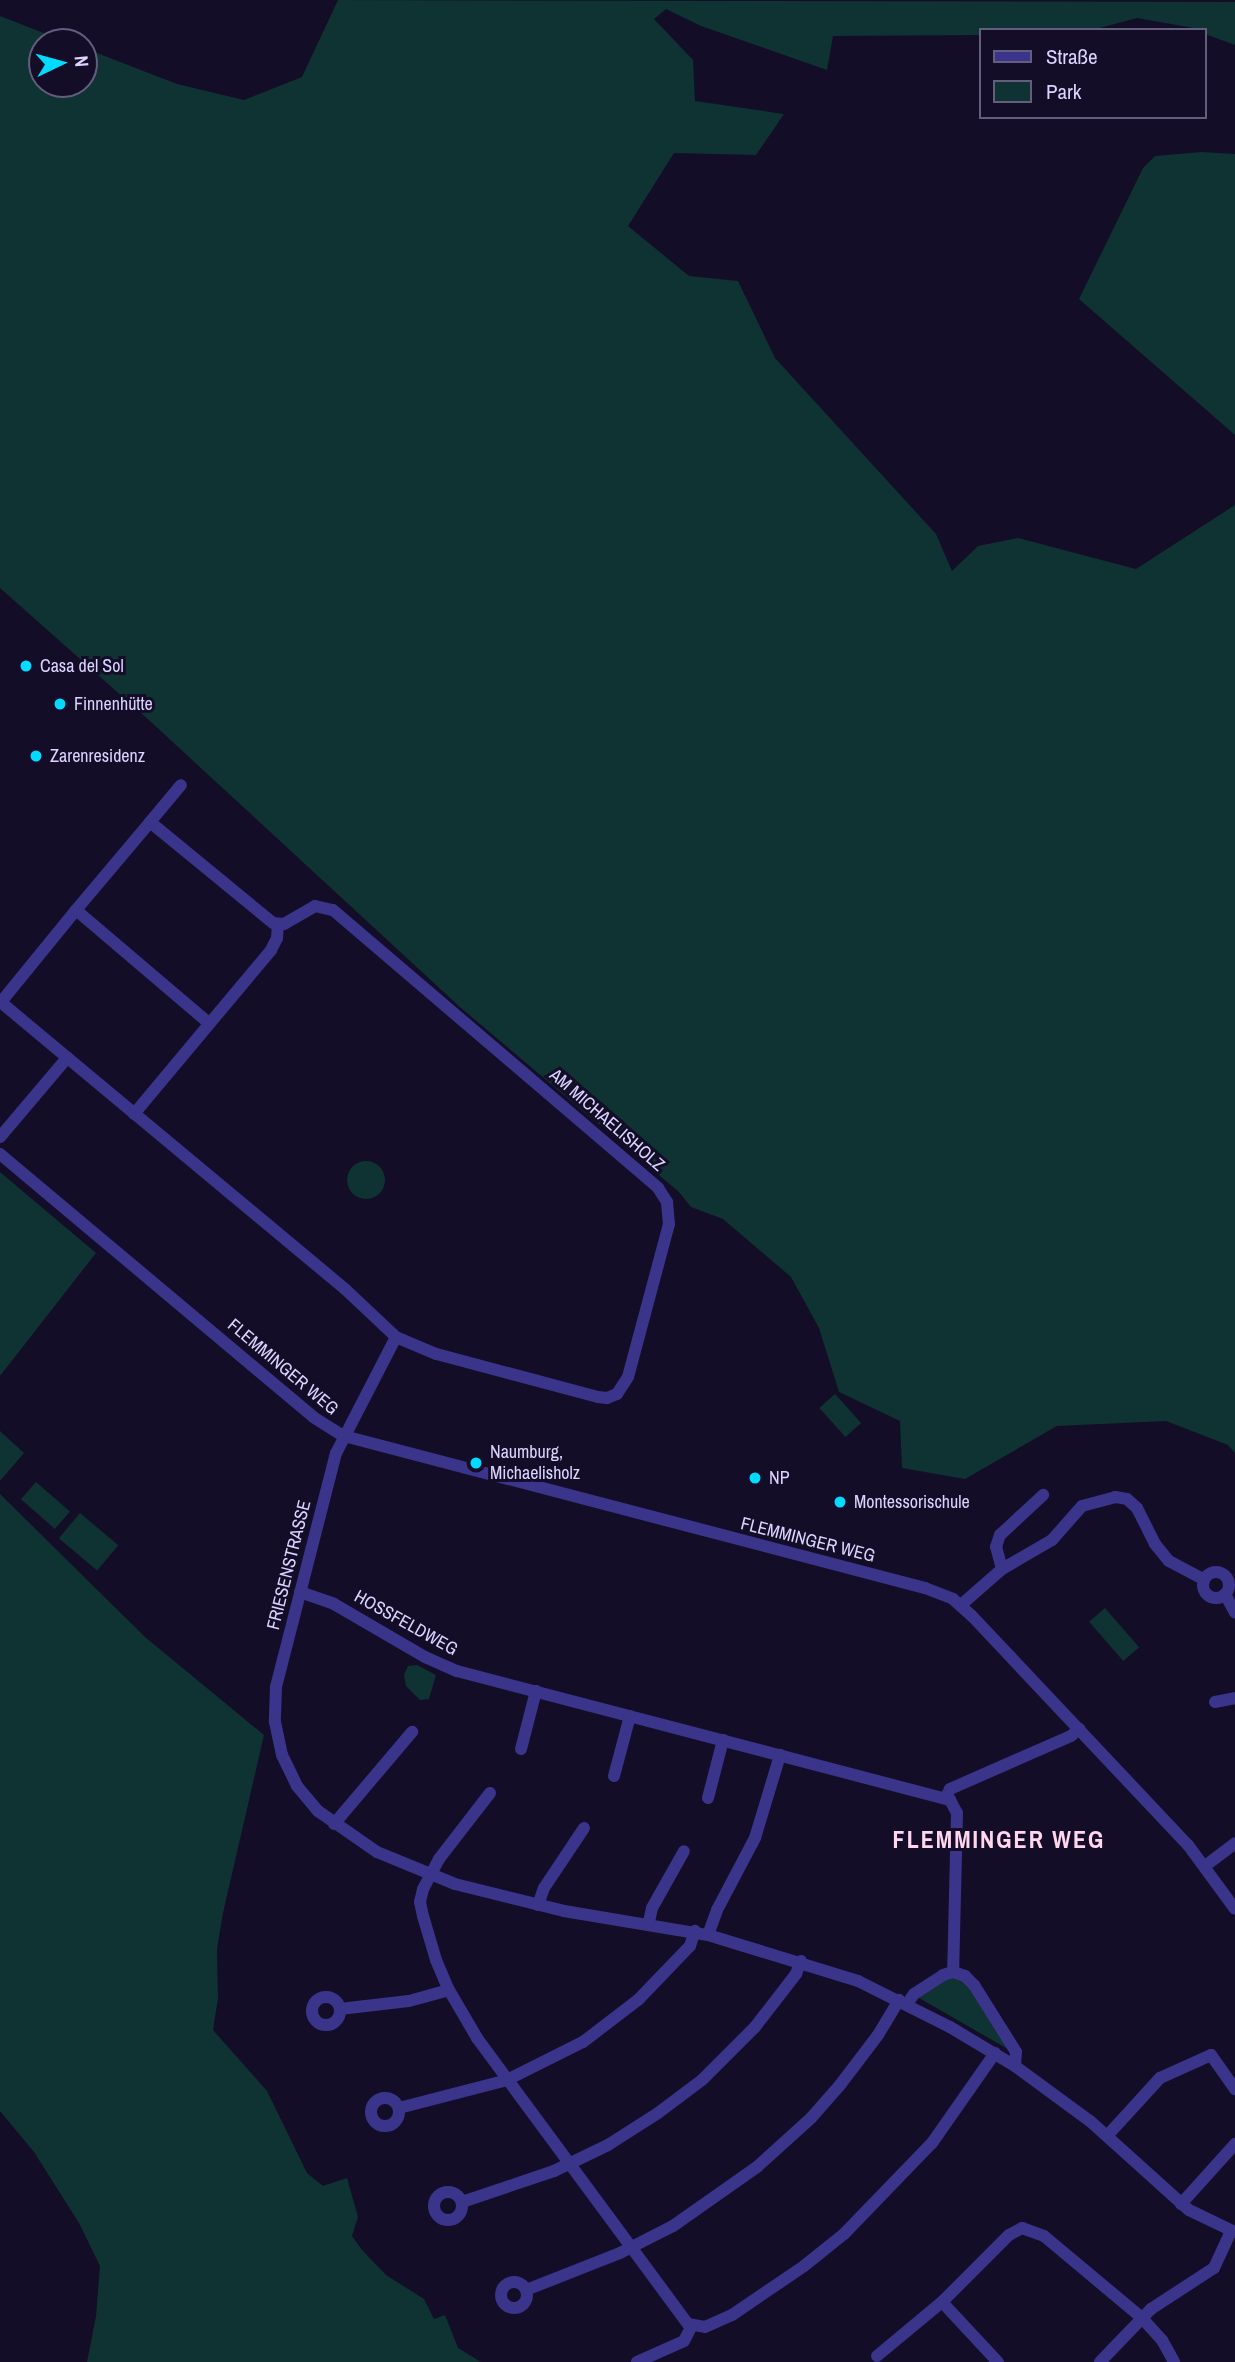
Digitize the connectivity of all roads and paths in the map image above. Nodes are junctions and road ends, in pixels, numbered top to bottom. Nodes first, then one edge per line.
1 (181, 785) dead end
2 (150, 822) junction
3 (76, 910) junction
4 (278, 925) junction
5 (209, 1023) junction
6 (67, 1058) junction
7 (134, 1114) junction
8 (0, 1137) edge
9 (0, 1154) edge
10 (396, 1338) junction
11 (344, 1436) junction
12 (1043, 1495) dead end
13 (1002, 1569) junction
14 (1204, 1580) junction
15 (300, 1592) junction
16 (1225, 1594) junction
17 (961, 1605) junction
18 (1235, 1613) edge
19 (536, 1691) junction
20 (1235, 1698) edge
21 (1214, 1702) dead end
22 (630, 1716) junction
23 (1079, 1729) junction
24 (412, 1732) dead end
25 (723, 1740) junction
26 (521, 1749) dead end
27 (780, 1755) junction
28 (614, 1776) dead end
29 (490, 1793) dead end
30 (946, 1797) junction
31 (708, 1798) dead end
32 (334, 1824) junction
33 (584, 1828) dead end
34 (1235, 1843) edge
35 (684, 1851) dead end
36 (1205, 1866) junction
37 (429, 1875) junction
38 (538, 1905) junction
39 (1235, 1909) edge
40 (649, 1922) junction
41 (702, 1933) junction
42 (801, 1961) junction
43 (953, 1972) junction
44 (449, 1990) junction
45 (903, 2002) junction
46 (340, 2008) dead end
47 (995, 2053) junction
48 (1015, 2066) junction
49 (507, 2080) junction
50 (1235, 2089) edge
51 (399, 2108) dead end
52 (1107, 2136) junction
53 (1235, 2144) edge
54 (568, 2164) junction
55 (462, 2202) dead end
56 (1181, 2204) junction
57 (1233, 2231) edge
58 (630, 2248) junction
59 (526, 2290) dead end
60 (942, 2302) junction
61 (1142, 2318) junction
62 (692, 2325) junction
63 (877, 2356) dead end
64 (637, 2362) edge
65 (998, 2362) edge
66 (1100, 2362) edge
67 (1174, 2362) edge

1 - 2 street, AM MICHAELISHOLZ
2 - 3 street, AM MICHAELISHOLZ
2 - 4 street
3 - 5 street
3 - 6 street, AM MICHAELISHOLZ
4 - 5 street
4 - 10 street, AM MICHAELISHOLZ
5 - 7 street
6 - 7 street, AM MICHAELISHOLZ
6 - 8 street
7 - 10 street, AM MICHAELISHOLZ
9 - 11 street, FLEMMINGER WEG
10 - 11 street
11 - 15 street, FRIESENSTRASSE
11 - 17 street, FLEMMINGER WEG
12 - 13 street
13 - 14 street
13 - 17 street
14 - 16 street
14 - 16 street
15 - 19 street, HOSSFELDWEG
15 - 32 street, FRIESENSTRASSE
16 - 18 street
17 - 23 street, FLEMMINGER WEG
19 - 22 street, HOSSFELDWEG
19 - 26 street
20 - 21 street
22 - 25 street, HOSSFELDWEG
22 - 28 street
23 - 30 street
23 - 36 street, FLEMMINGER WEG
24 - 32 street
25 - 27 street, HOSSFELDWEG
25 - 31 street
27 - 30 street, HOSSFELDWEG
27 - 41 street
29 - 37 street
30 - 43 street
32 - 37 street, FRIESENSTRASSE
33 - 38 street
34 - 36 street
35 - 40 street
36 - 39 street, FLEMMINGER WEG
37 - 38 street, FRIESENSTRASSE
37 - 44 street
38 - 40 street, FRIESENSTRASSE
40 - 41 street, FRIESENSTRASSE
41 - 42 street, FRIESENSTRASSE
41 - 49 street
42 - 45 street, FRIESENSTRASSE
42 - 54 street
43 - 45 street
43 - 48 street
44 - 46 street
44 - 49 street
45 - 47 street, FRIESENSTRASSE
45 - 58 street
47 - 48 street, FRIESENSTRASSE
47 - 62 street
48 - 52 street, FRIESENSTRASSE
49 - 51 street
49 - 54 street
50 - 52 street
52 - 56 street, FRIESENSTRASSE
53 - 56 street
54 - 55 street
54 - 58 street
56 - 57 street, FRIESENSTRASSE
57 - 61 street
58 - 59 street
58 - 62 street
60 - 61 street
60 - 63 street
60 - 65 street
61 - 66 street
61 - 67 street
62 - 64 street

